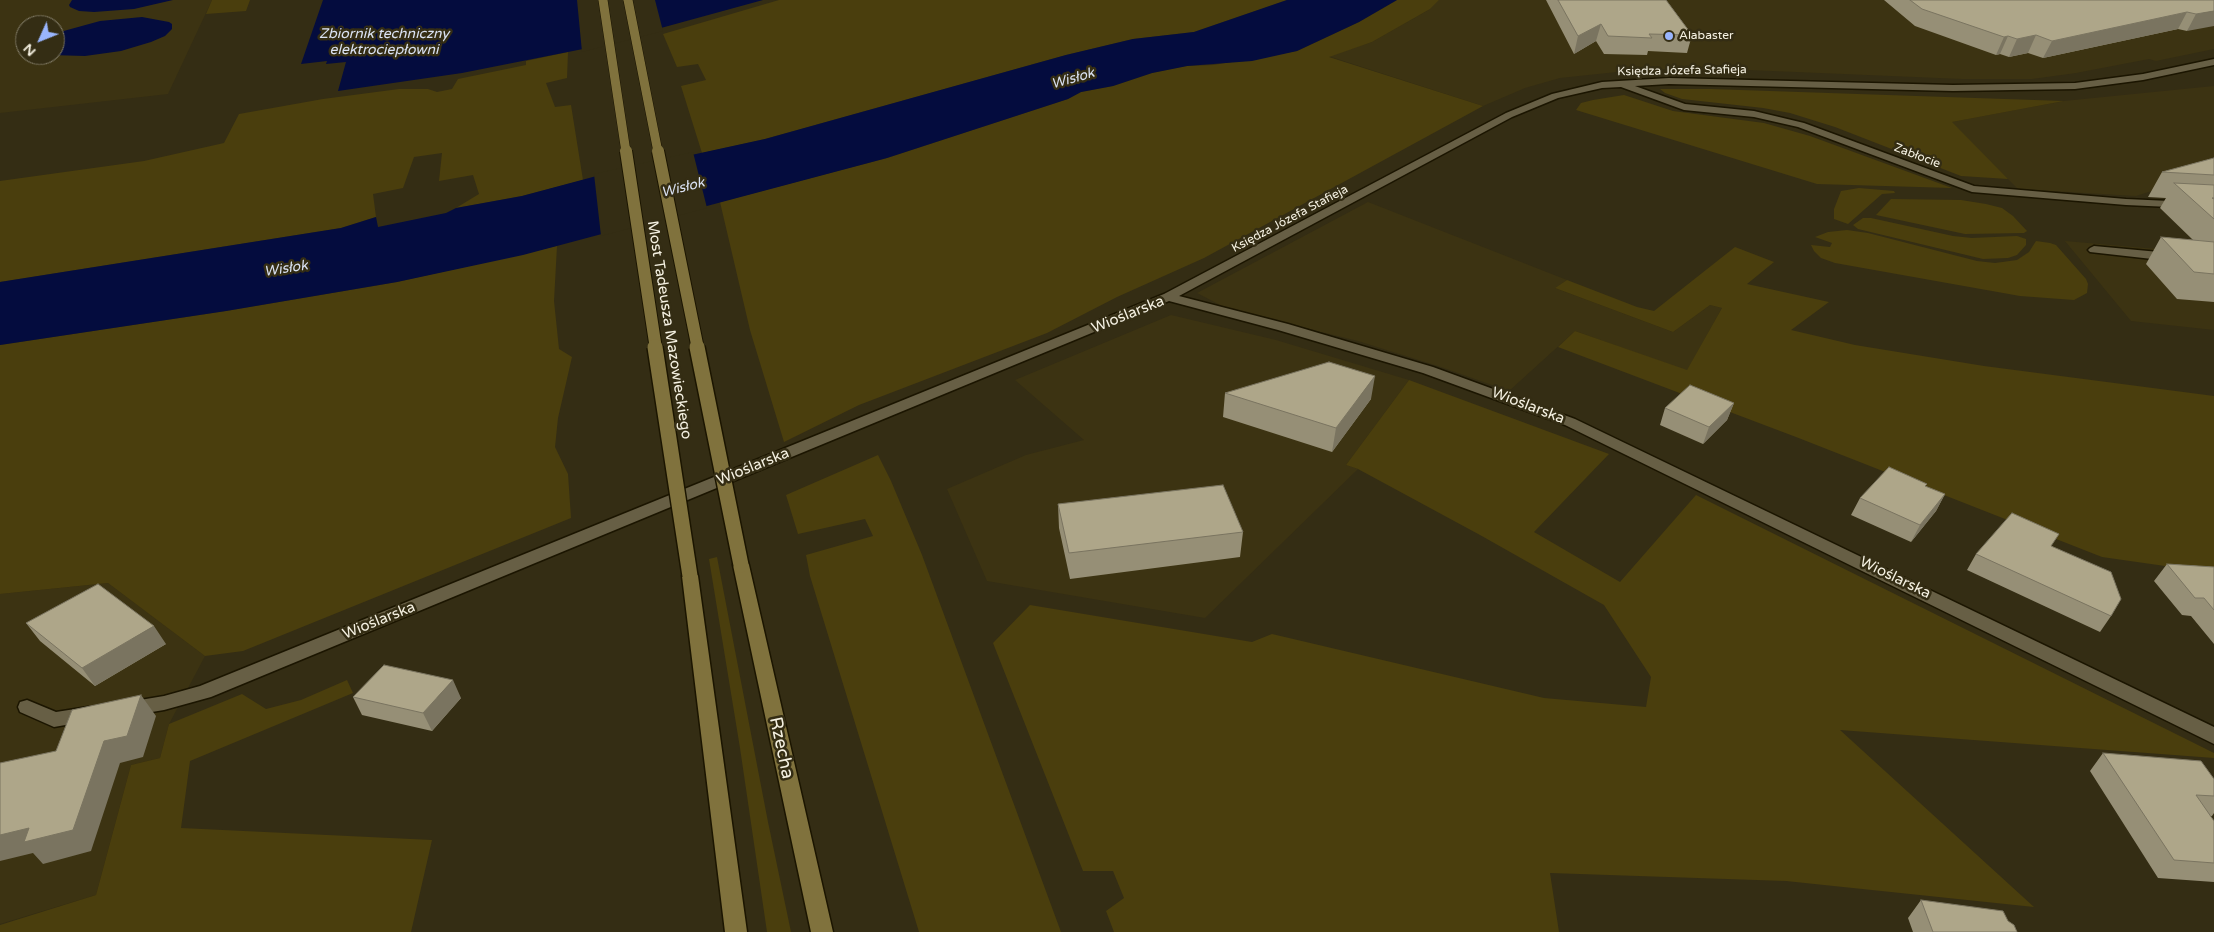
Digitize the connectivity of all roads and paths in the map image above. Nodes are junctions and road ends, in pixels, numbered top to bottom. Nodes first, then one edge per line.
1 (603, 0) edge
2 (628, 0) edge
3 (2214, 62) edge
4 (1620, 84) junction
5 (2214, 206) edge
6 (2094, 250) dead end
7 (2185, 258) edge
8 (1168, 297) junction
9 (741, 565) joint
10 (27, 707) dead end
11 (2214, 736) edge
12 (736, 932) edge
13 (822, 932) edge

1 - 12 main road, Most Tadeusza Mazowieckiego, bridge
2 - 9 main road, Most Tadeusza Mazowieckiego, bridge
3 - 4 street, Księdza Józefa Stafieja
4 - 5 street, Zabłocie
4 - 8 street, Księdza Józefa Stafieja
6 - 7 street
8 - 10 street, Wioślarska
8 - 11 street, Wioślarska
9 - 13 main road, Rzecha

